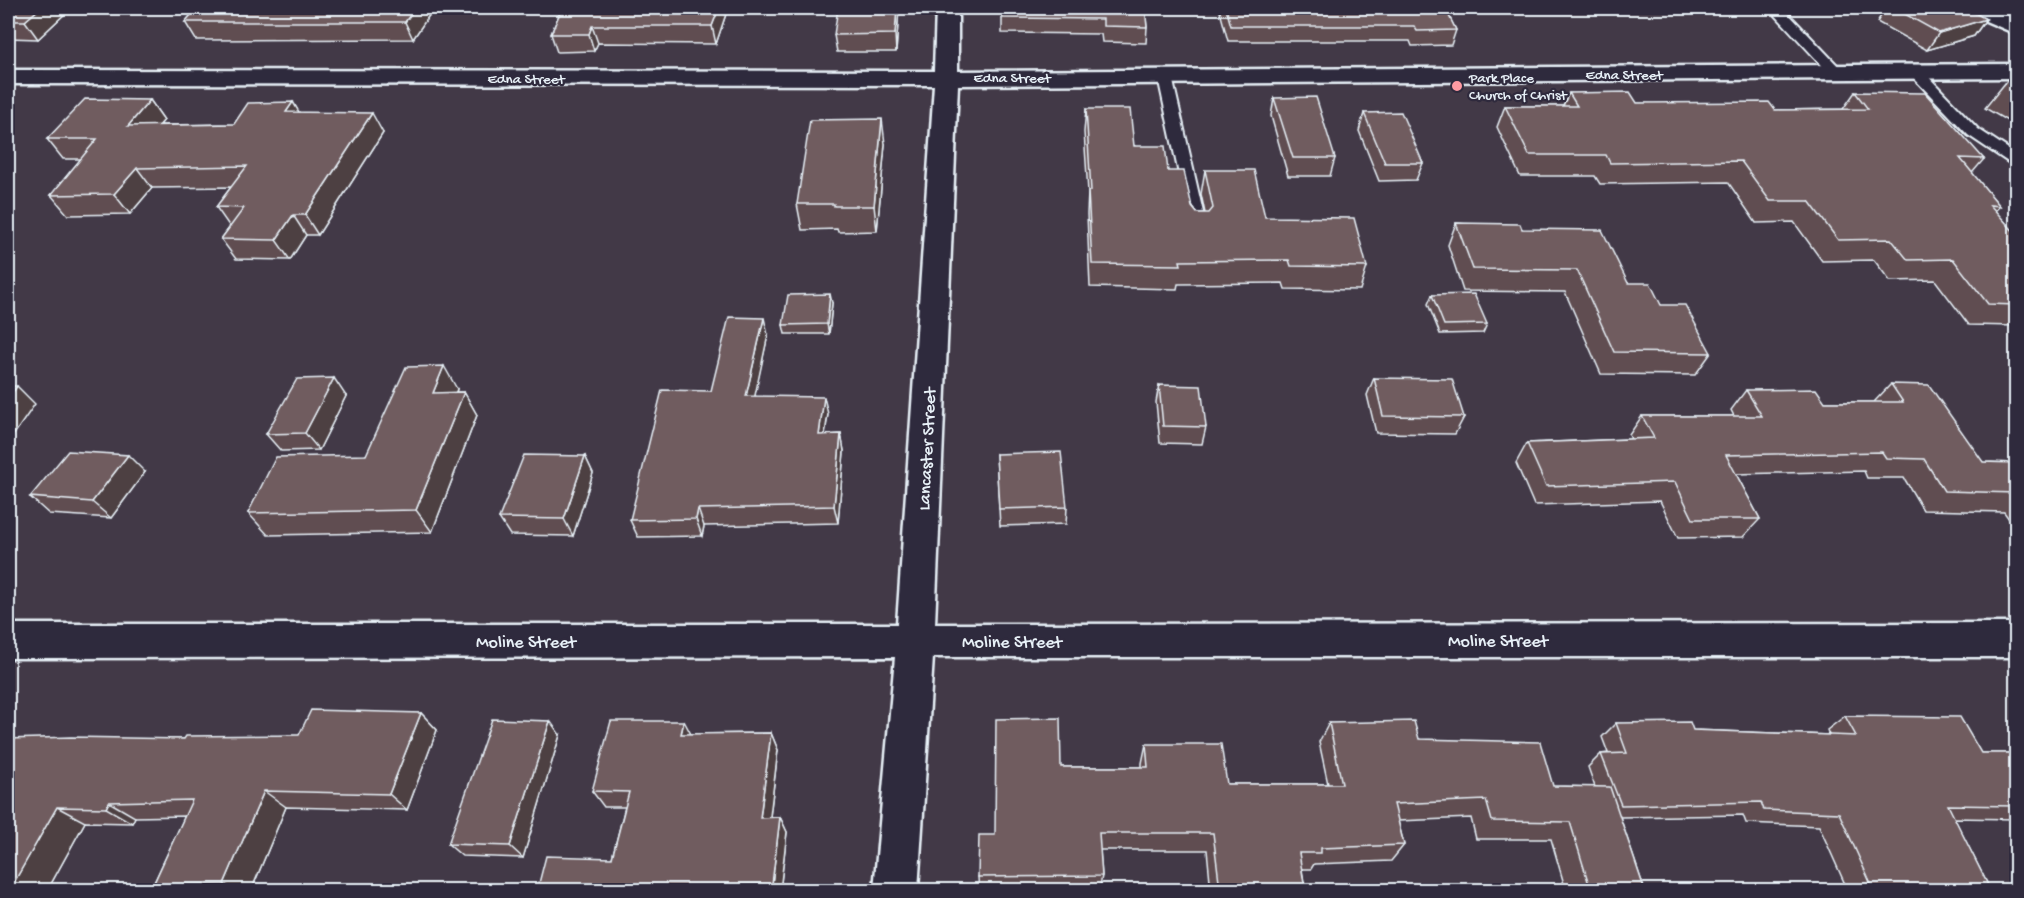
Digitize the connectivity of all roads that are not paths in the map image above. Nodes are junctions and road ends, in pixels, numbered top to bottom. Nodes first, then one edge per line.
1 (947, 8) edge
2 (1776, 8) edge
3 (1975, 8) edge
4 (2016, 27) edge
5 (2016, 71) edge
6 (1836, 72) junction
7 (1916, 72) junction
8 (1166, 76) junction
9 (8, 77) edge
10 (946, 78) junction
11 (2016, 160) edge
12 (1199, 230) edge
13 (2016, 640) edge
14 (8, 641) edge
15 (915, 641) junction
16 (896, 891) edge

1 - 10 street, Lancaster Street
2 - 6 lane
3 - 4 street
5 - 7 street, Edna Street
6 - 7 street, Edna Street
6 - 8 street, Edna Street
7 - 11 lane
8 - 10 street, Edna Street
8 - 12 lane
9 - 10 street, Edna Street
10 - 15 street, Lancaster Street
13 - 15 street, Moline Street
14 - 15 street, Moline Street
15 - 16 street, Lancaster Street

